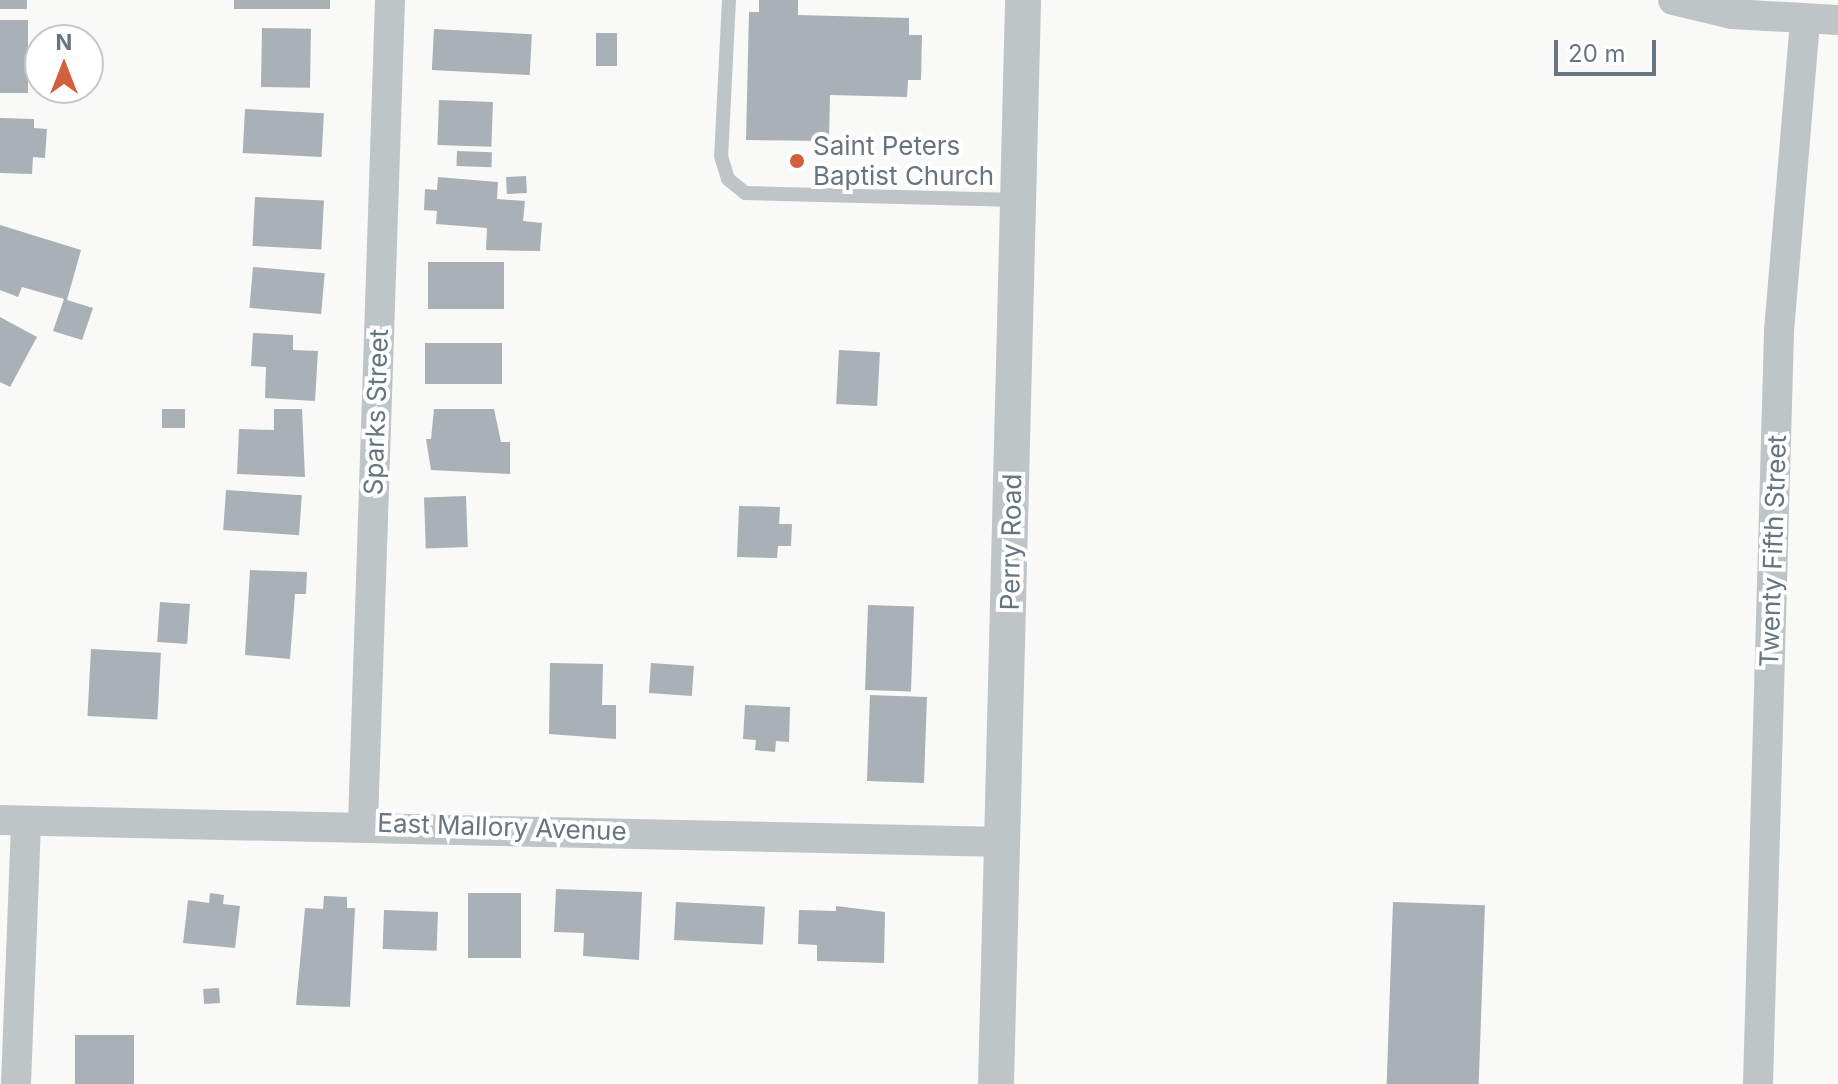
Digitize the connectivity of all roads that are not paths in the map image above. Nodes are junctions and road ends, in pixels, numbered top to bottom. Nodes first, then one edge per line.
1 (390, 0) edge
2 (729, 0) edge
3 (1023, 0) edge
4 (1673, 0) edge
5 (1824, 15) edge
6 (1018, 200) junction
7 (13, 820) edge
8 (363, 823) junction
9 (1004, 842) junction
10 (16, 1084) edge
11 (996, 1084) edge
12 (1758, 1084) edge

1 - 8 street, Sparks Street
2 - 6 lane
3 - 6 street, Perry Road
4 - 5 street
5 - 12 street, Twenty Fifth Street
6 - 9 street, Perry Road
7 - 8 street, East Mallory Avenue
7 - 10 street
8 - 9 street, East Mallory Avenue
9 - 11 street, Perry Road

